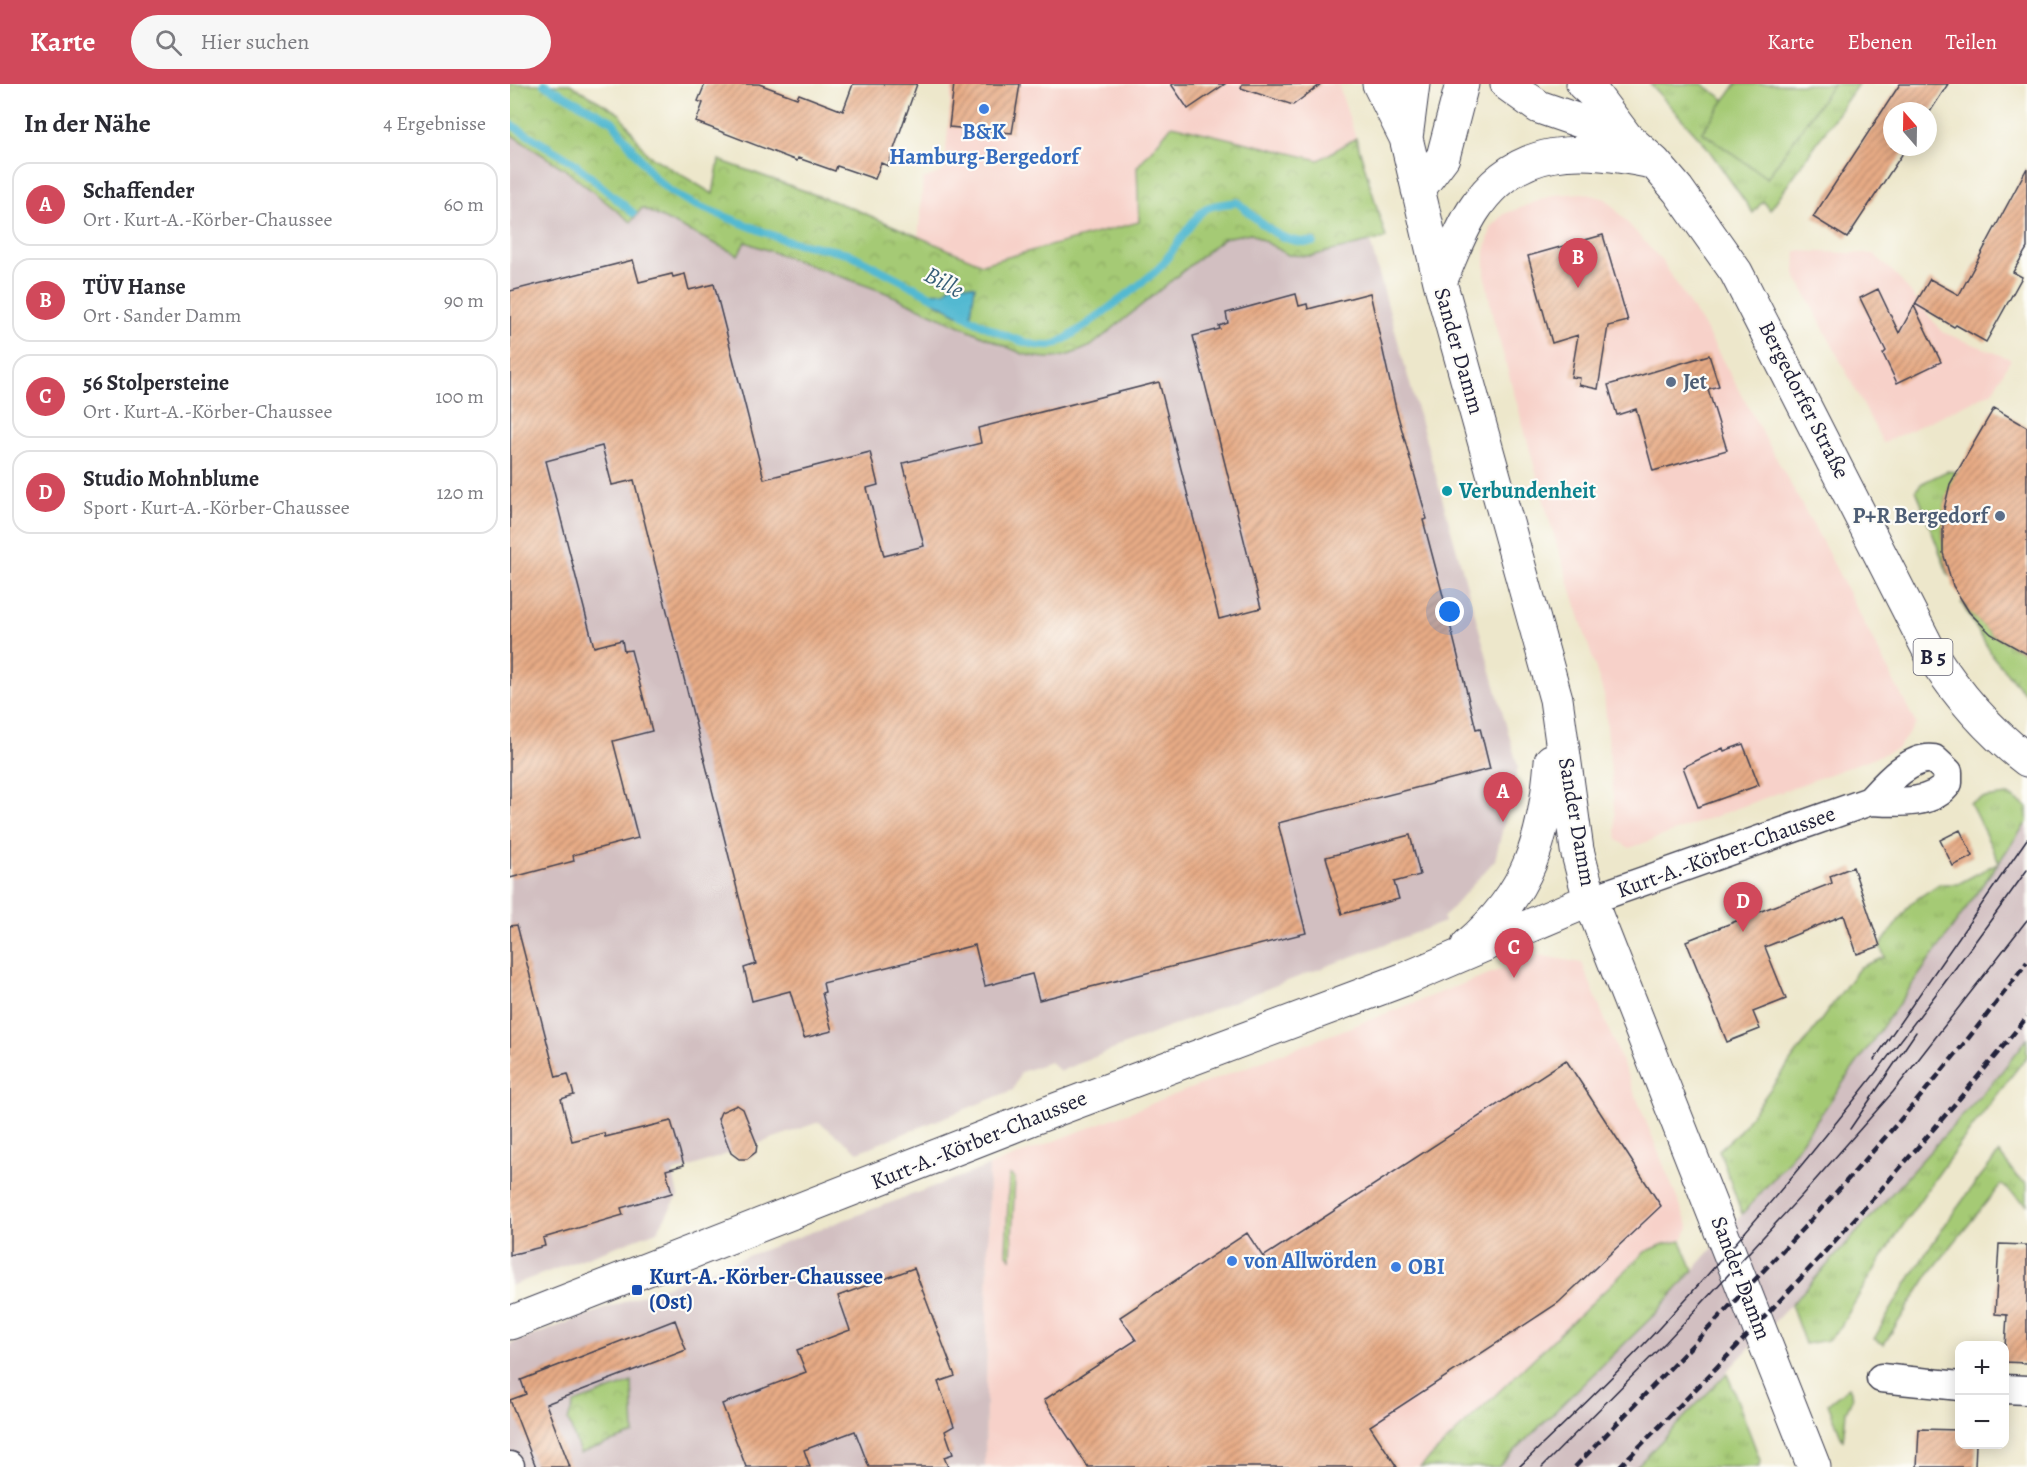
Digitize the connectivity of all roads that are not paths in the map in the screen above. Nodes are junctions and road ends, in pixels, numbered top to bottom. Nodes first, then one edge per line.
1 (1379, 84) edge
2 (1413, 84) edge
3 (1462, 84) edge
4 (1507, 84) edge
5 (1583, 84) edge
6 (1626, 137) junction
7 (1407, 138) junction
8 (1654, 162) junction
9 (1418, 190) junction
10 (1440, 282) junction
11 (1556, 699) junction
12 (2027, 760) edge
13 (1870, 801) dead end
14 (1590, 900) junction
15 (1450, 960) junction
16 (510, 1323) edge
17 (1881, 1378) dead end
18 (1955, 1386) edge
19 (2009, 1389) edge
20 (2027, 1390) edge
21 (1814, 1467) edge

1 - 7 main road
2 - 7 main road, Sander Damm
3 - 9 main road
4 - 6 main road, Bergedorfer Straße / B 5
5 - 6 main road, Bergedorfer Straße / B 5
6 - 8 main road, Bergedorfer Straße / B 5
7 - 9 main road, Sander Damm
8 - 10 main road
8 - 12 main road, Bergedorfer Straße / B 5
9 - 10 main road, Sander Damm
10 - 11 main road, Sander Damm
11 - 14 main road, Sander Damm
11 - 15 main road, Kurt-A.-Körber-Chaussee
13 - 14 street, Kurt-A.-Körber-Chaussee
14 - 15 main road, Kurt-A.-Körber-Chaussee
14 - 21 main road, Sander Damm
15 - 16 main road, Kurt-A.-Körber-Chaussee
17 - 18 street
19 - 20 street

